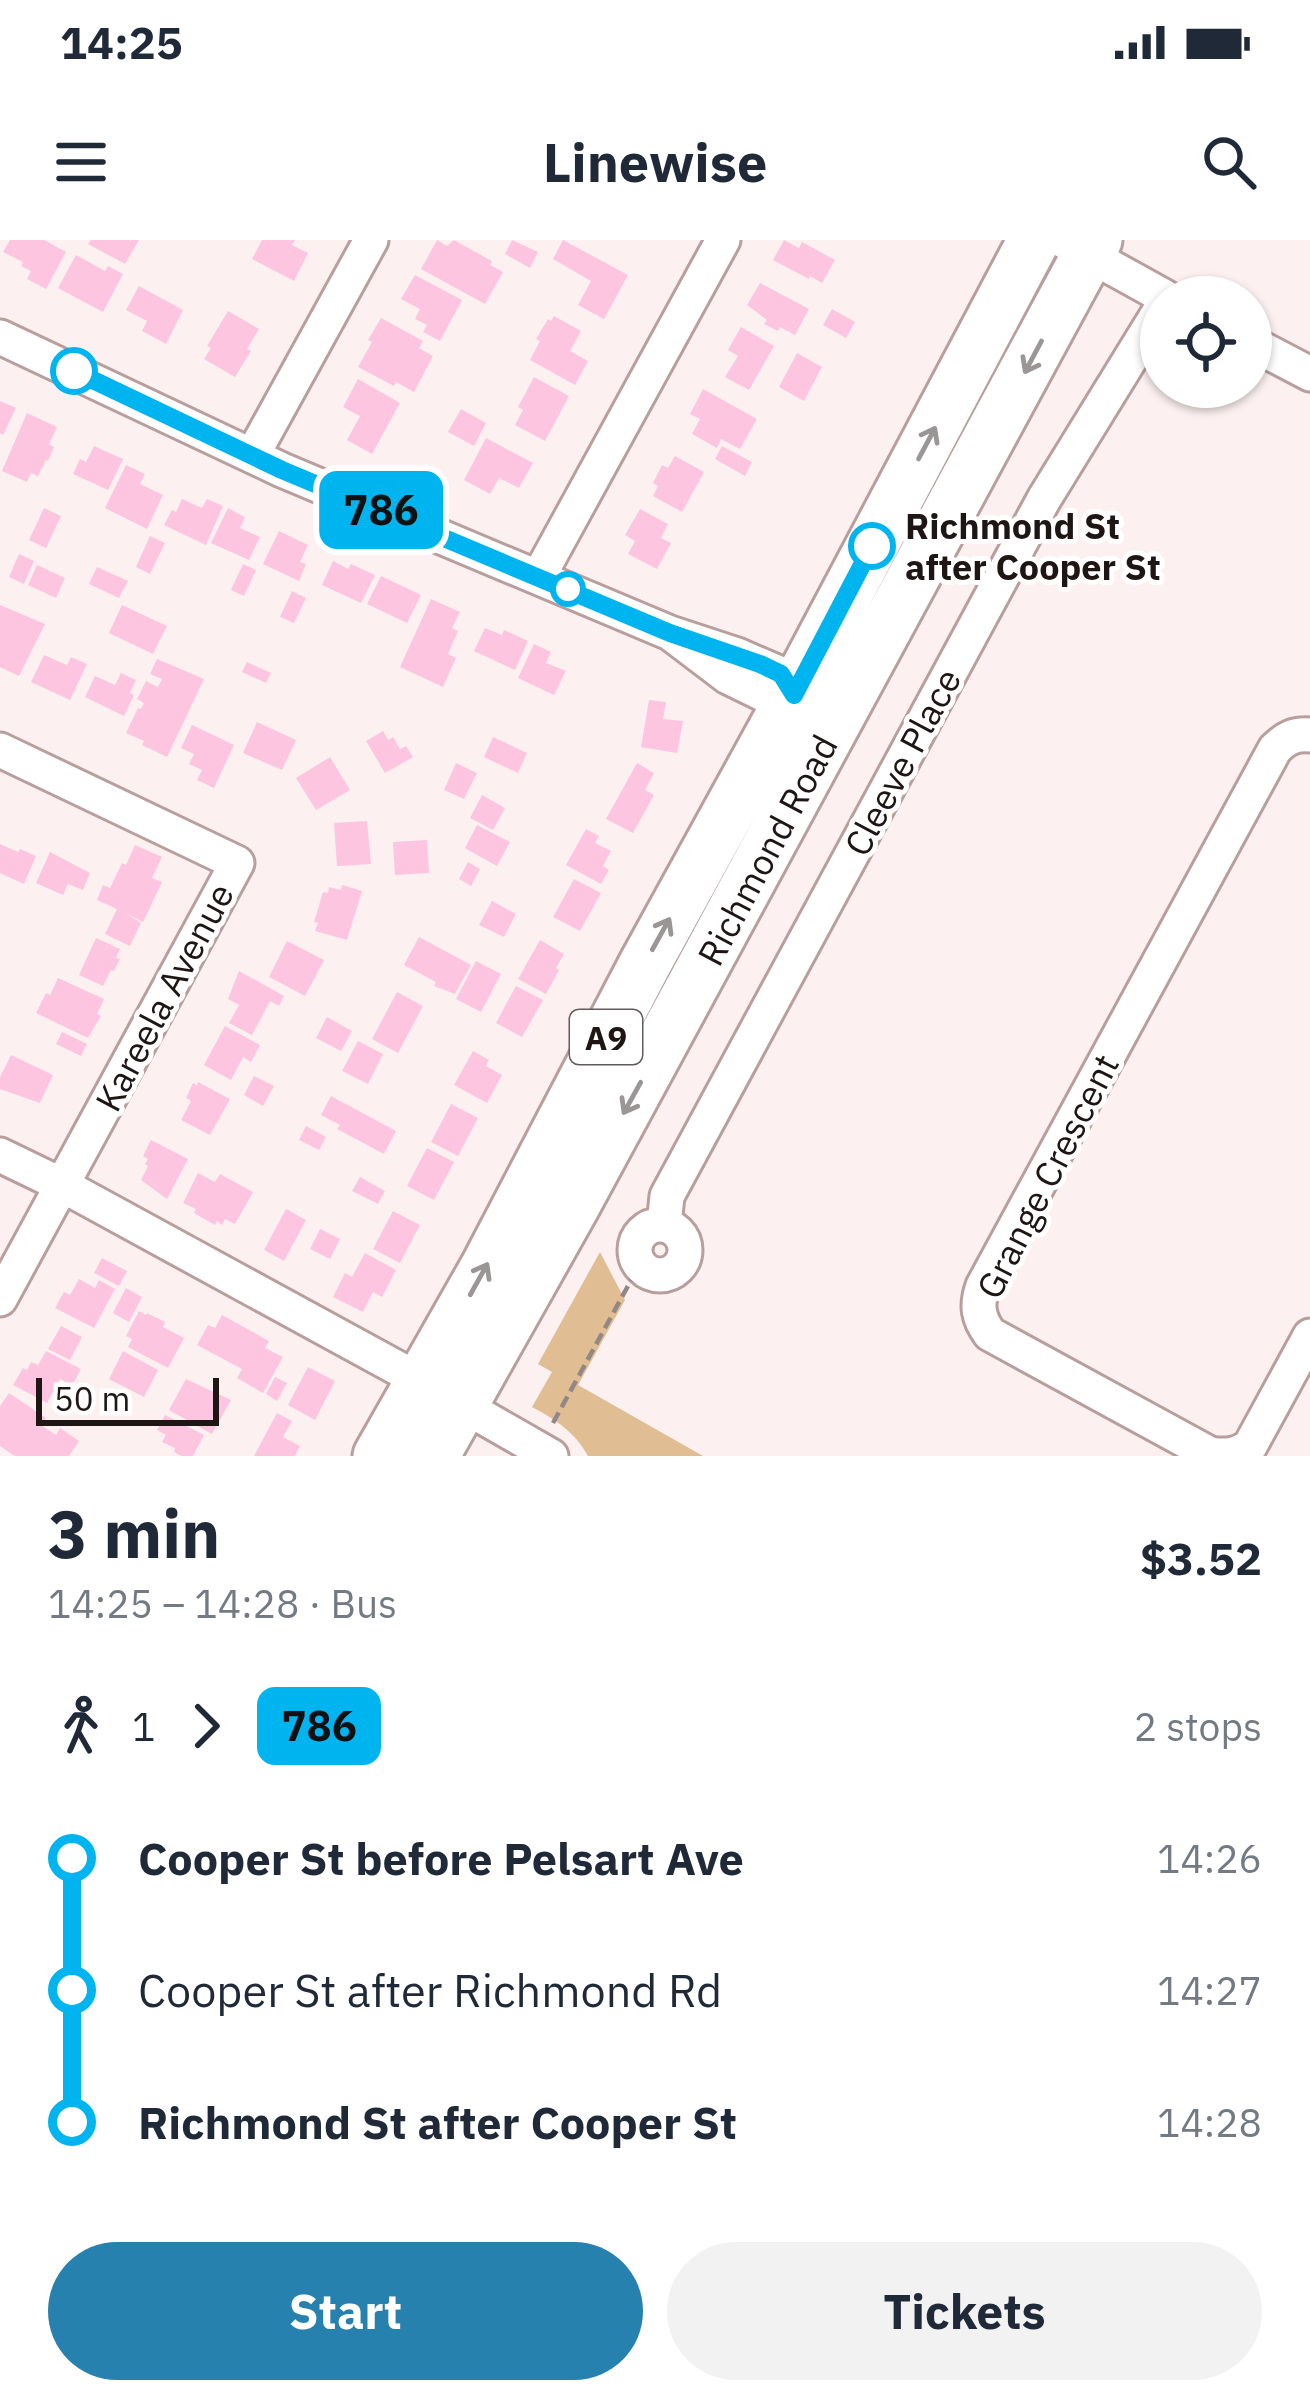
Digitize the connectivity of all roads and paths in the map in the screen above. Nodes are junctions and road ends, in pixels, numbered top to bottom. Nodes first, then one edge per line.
1 (371, 240) edge
2 (723, 240) edge
3 (1034, 240) edge
4 (1082, 245) edge
5 (1140, 281) edge
6 (0, 337) edge
7 (1140, 343) edge
8 (1272, 354) edge
9 (1310, 374) edge
10 (253, 456) junction
11 (539, 576) junction
12 (891, 621) junction
13 (794, 695) junction
14 (1310, 735) edge
15 (0, 750) edge
16 (769, 848) junction
17 (0, 1155) edge
18 (62, 1186) junction
19 (664, 1225) dead end
20 (634, 1275) dead end
21 (0, 1299) edge
22 (1310, 1336) edge
23 (442, 1393) junction
24 (552, 1439) edge
25 (379, 1456) edge
26 (433, 1456) edge

1 - 10 street
2 - 11 street
13 -> 3 highway, Richmond Road / A9
4 - 5 street
4 -> 12 highway, Richmond Road / A9
6 - 10 street
7 - 19 street, Cleeve Place
8 - 9 street
10 - 11 street
11 - 13 street
12 - 13 highway
12 - 16 highway, Richmond Road / A9
13 - 16 highway
23 -> 13 highway, Richmond Road / A9
14 - 22 street, Grange Crescent
15 - 18 street, Kareela Avenue
16 -> 23 highway, Richmond Road / A9
17 - 18 street
18 - 21 street, Kareela Avenue
18 - 23 street
20 - 24 path
23 - 24 street
23 - 25 highway, Richmond Road / A9
23 - 26 highway, Richmond Road / A9

